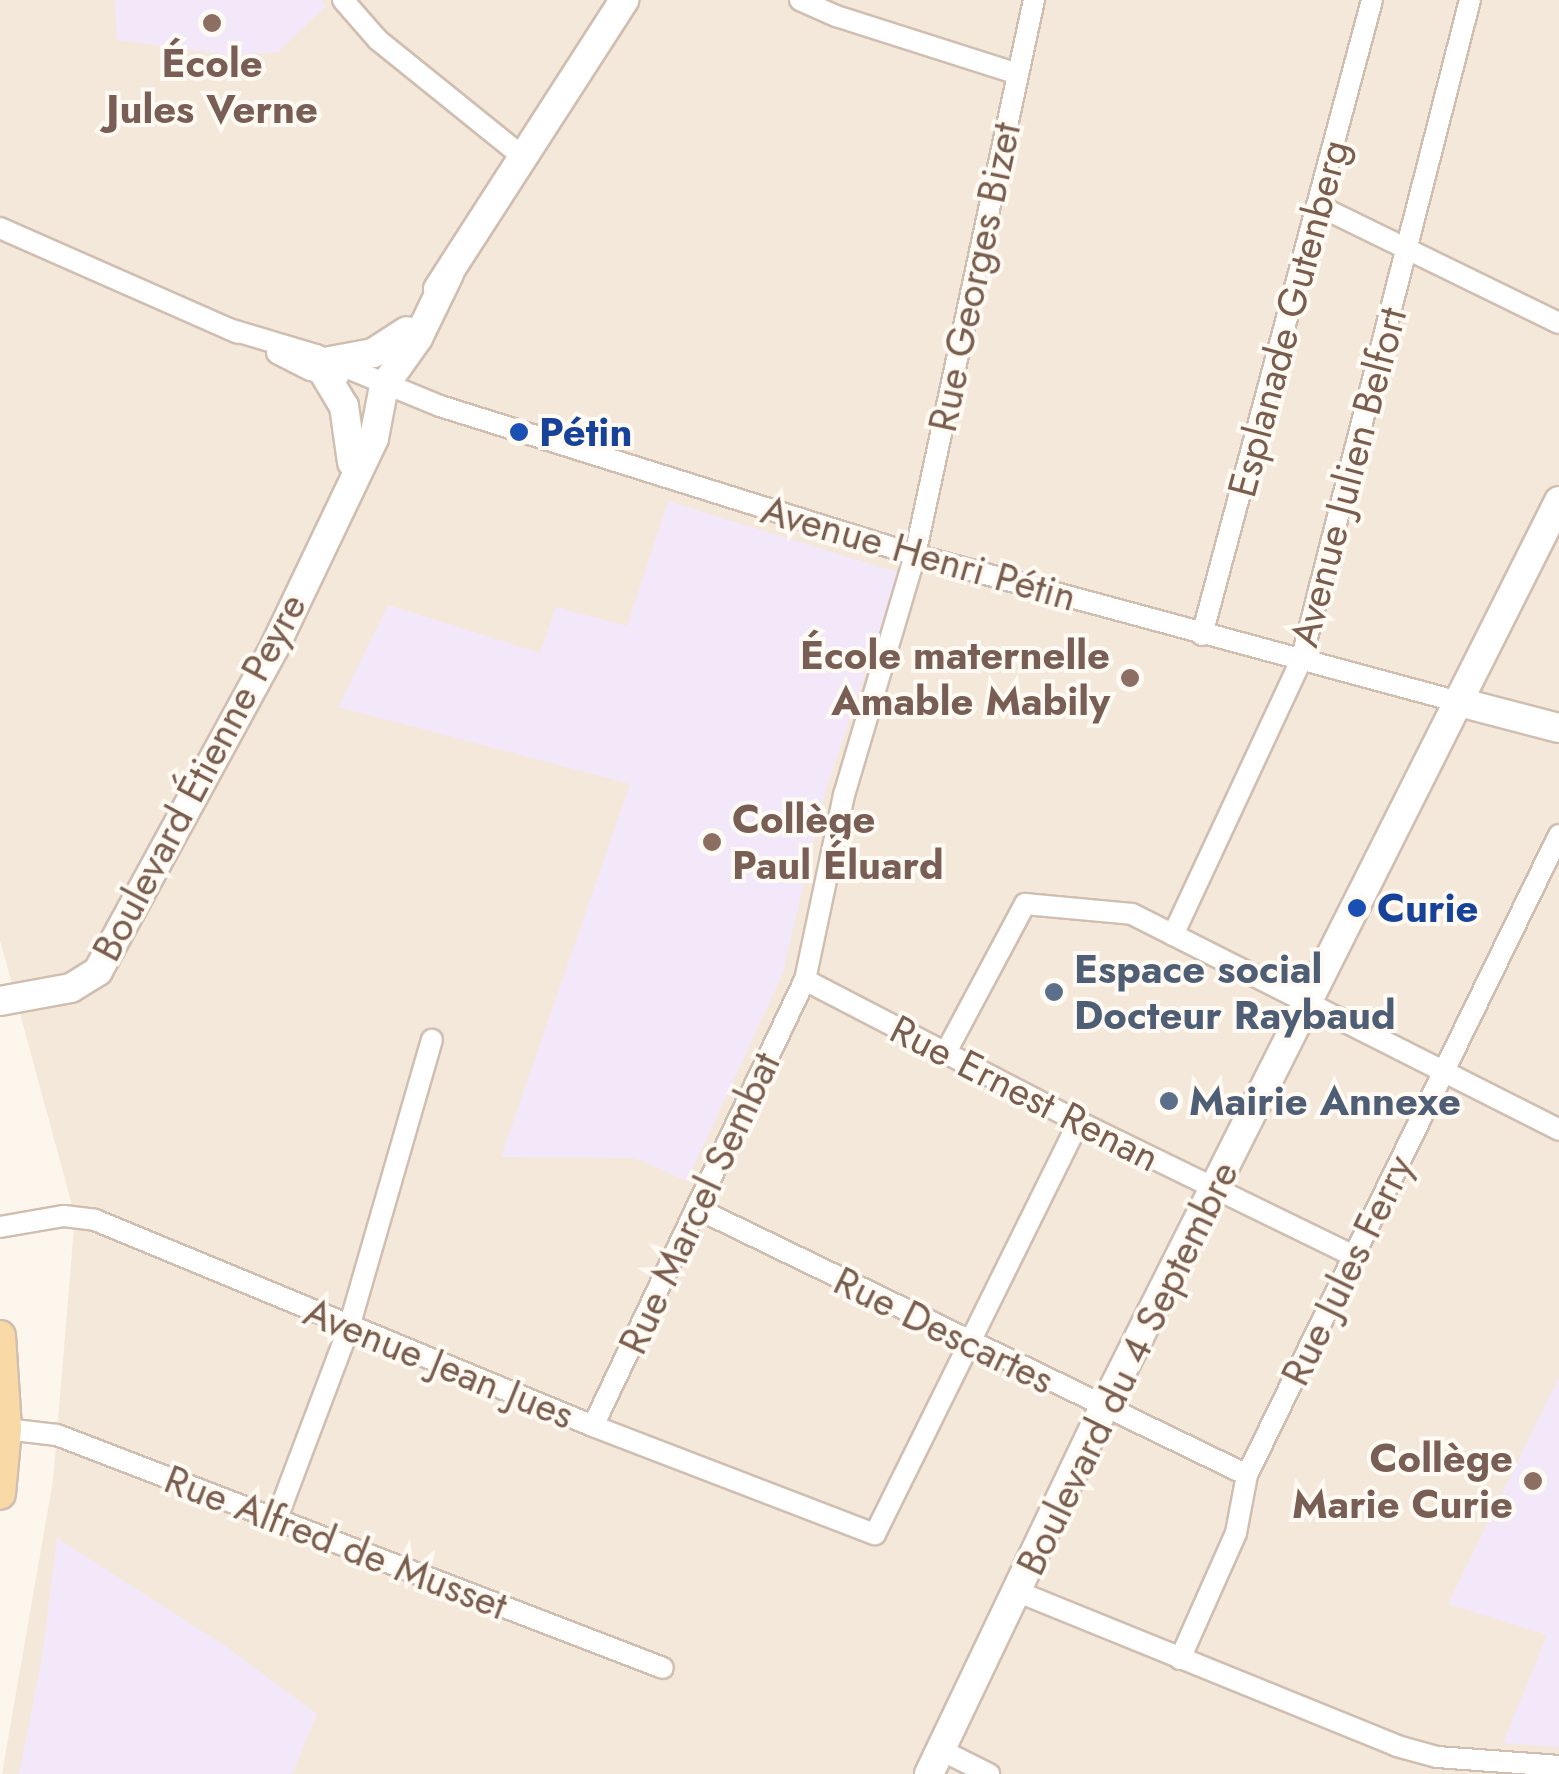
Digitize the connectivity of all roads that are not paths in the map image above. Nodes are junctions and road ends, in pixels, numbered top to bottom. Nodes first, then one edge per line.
1 (344, 0) edge
2 (624, 0) edge
3 (800, 0) edge
4 (1034, 0) edge
5 (1372, 0) edge
6 (1470, 0) edge
7 (1018, 74) junction
8 (524, 158) junction
9 (1318, 206) junction
10 (0, 228) edge
11 (1407, 250) junction
12 (450, 274) junction
13 (1559, 323) edge
14 (407, 331) junction
15 (327, 367) junction
16 (384, 386) junction
17 (352, 462) junction
18 (345, 491) junction
19 (1559, 501) edge
20 (915, 554) junction
21 (1202, 635) junction
22 (1302, 662) junction
23 (1459, 702) junction
24 (1559, 728) edge
25 (1559, 835) edge
26 (1172, 936) junction
27 (805, 980) junction
28 (0, 1001) edge
29 (1308, 1006) junction
30 (432, 1040) dead end
31 (946, 1052) junction
32 (1444, 1074) junction
33 (1079, 1122) junction
34 (1559, 1130) edge
35 (1214, 1190) junction
36 (696, 1208) junction
37 (0, 1227) edge
38 (1354, 1256) junction
39 (349, 1327) junction
40 (0, 1336) edge
41 (968, 1343) junction
42 (1103, 1409) junction
43 (593, 1426) junction
44 (6, 1429) junction
45 (1247, 1475) junction
46 (0, 1494) edge
47 (277, 1518) junction
48 (1016, 1592) junction
49 (1180, 1658) junction
50 (663, 1668) dead end
51 (935, 1762) edge
52 (1559, 1766) edge
53 (990, 1774) edge

1 - 8 street
2 - 8 street
3 - 7 street
4 - 7 street, Rue Georges Bizet
5 - 9 street, Esplanade Gutenberg
6 - 11 street, Avenue Julien Belfort
7 - 20 street, Rue Georges Bizet
8 - 12 street
9 - 11 street
9 - 21 street, Esplanade Gutenberg
10 - 15 street, Avenue Henri Pétin
11 - 13 street
11 - 22 street, Avenue Julien Belfort
12 - 14 street
12 - 16 street
14 - 15 street
14 - 16 street
15 - 16 street, Avenue Henri Pétin
15 - 17 street
16 - 17 street, Boulevard Étienne Peyre
16 - 18 street, Boulevard Étienne Peyre
16 - 20 street, Avenue Henri Pétin
17 - 18 street, Boulevard Étienne Peyre
18 - 28 street, Boulevard Étienne Peyre
19 - 23 street, Boulevard du 4 Septembre
20 - 21 street, Avenue Henri Pétin
20 - 27 street, Rue Georges Bizet
21 - 22 street, Avenue Henri Pétin
22 - 23 street, Avenue Henri Pétin
22 - 26 street, Avenue Julien Belfort
23 - 24 street
23 - 29 street, Boulevard du 4 Septembre
25 - 32 street, Rue Jules Ferry
26 - 29 street
26 - 31 street
27 - 31 street, Rue Ernest Renan
27 - 36 street, Rue Marcel Sembat
29 - 32 street
29 - 35 street, Boulevard du 4 Septembre
30 - 39 street
31 - 33 street, Rue Ernest Renan
32 - 34 street
32 - 38 street, Rue Jules Ferry
33 - 35 street, Rue Ernest Renan
33 - 41 street
35 - 38 street, Rue Ernest Renan
35 - 42 street, Boulevard du 4 Septembre
36 - 41 street, Rue Descartes
36 - 43 street, Rue Marcel Sembat
37 - 39 street, Avenue Jean Jues
38 - 45 street, Rue Jules Ferry
39 - 43 street, Avenue Jean Jues
39 - 47 street
40 - 44 main road
41 - 42 street, Rue Descartes
41 - 43 street, Avenue Jean Jues
42 - 45 street, Rue Descartes
42 - 48 street, Boulevard du 4 Septembre
44 - 46 main road
44 - 47 street, Rue Alfred de Musset
45 - 49 street, Rue Jules Ferry
47 - 50 street, Rue Alfred de Musset
48 - 49 street
48 - 51 street, Boulevard du 4 Septembre
49 - 52 street
51 - 53 street

